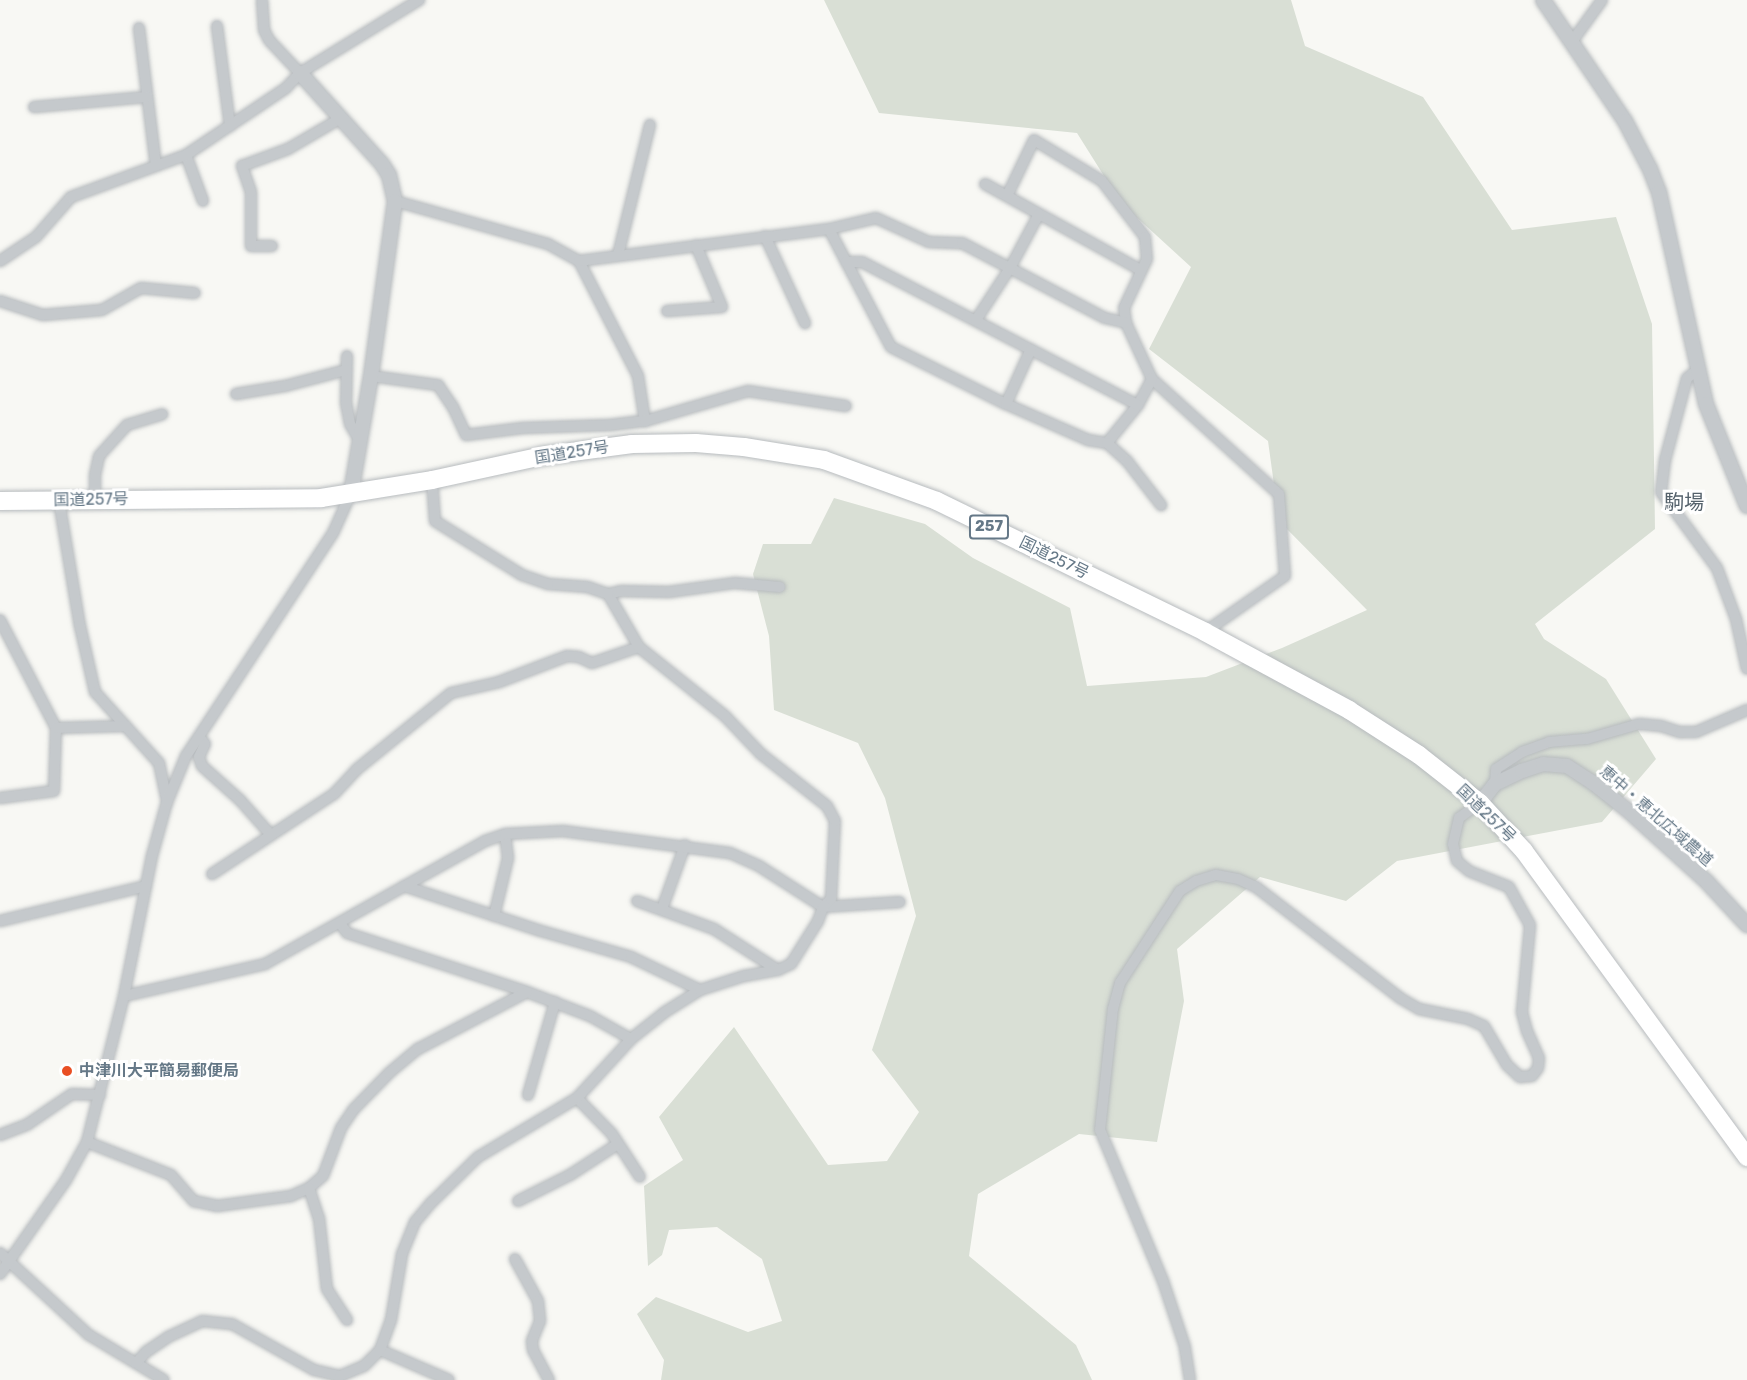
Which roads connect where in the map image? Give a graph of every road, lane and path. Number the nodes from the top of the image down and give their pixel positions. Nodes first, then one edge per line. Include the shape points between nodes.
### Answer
1 (262, 0) edge
2 (419, 0) edge
3 (1543, 0) edge
4 (1602, 0) edge
5 (217, 26) dead end
6 (139, 28) dead end
7 (1571, 43) junction
8 (300, 73) junction
9 (147, 97) junction
10 (34, 107) dead end
11 (341, 118) junction
12 (650, 125) dead end
13 (230, 126) junction
14 (186, 155) junction
15 (156, 165) junction
16 (986, 184) dead end
17 (1007, 196) junction
18 (203, 201) dead end
19 (395, 201) junction
20 (1039, 214) junction
21 (829, 229) junction
22 (765, 236) junction
23 (696, 245) junction
24 (272, 246) dead end
25 (618, 255) junction
26 (0, 261) edge
27 (579, 261) junction
28 (846, 262) junction
29 (1010, 268) junction
30 (1141, 270) junction
31 (195, 293) dead end
32 (0, 301) edge
33 (668, 310) dead end
34 (976, 320) junction
35 (1126, 322) junction
36 (805, 323) dead end
37 (1031, 349) junction
38 (346, 356) dead end
39 (1699, 369) junction
40 (346, 370) junction
41 (371, 376) junction
42 (1152, 379) junction
43 (236, 394) dead end
44 (1005, 404) junction
45 (1138, 405) junction
46 (846, 406) dead end
47 (162, 414) dead end
48 (645, 421) junction
49 (360, 441) junction
50 (1107, 443) junction
51 (432, 480) junction
52 (351, 493) junction
53 (95, 500) junction
54 (0, 501) edge
55 (59, 501) junction
56 (1161, 505) dead end
57 (1747, 506) edge
58 (780, 587) dead end
59 (608, 594) junction
60 (0, 620) edge
61 (1205, 632) junction
62 (639, 646) junction
63 (1747, 669) edge
64 (1747, 710) edge
65 (126, 726) junction
66 (56, 728) junction
67 (199, 737) junction
68 (1495, 784) junction
69 (0, 798) edge
70 (167, 802) junction
71 (1480, 803) junction
72 (505, 834) junction
73 (271, 835) junction
74 (685, 845) junction
75 (212, 874) dead end
76 (146, 886) junction
77 (404, 886) junction
78 (637, 901) dead end
79 (900, 902) dead end
80 (823, 907) junction
81 (662, 909) junction
82 (494, 916) junction
83 (0, 921) edge
84 (340, 923) junction
85 (1747, 925) edge
86 (778, 970) junction
87 (700, 990) junction
88 (527, 992) junction
89 (124, 996) junction
90 (555, 1002) junction
91 (631, 1039) junction
92 (100, 1095) junction
93 (528, 1095) dead end
94 (577, 1098) junction
95 (0, 1135) edge
96 (87, 1142) junction
97 (618, 1144) junction
98 (1747, 1157) edge
99 (639, 1177) dead end
100 (309, 1188) junction
101 (518, 1201) dead end
102 (0, 1253) edge
103 (515, 1259) dead end
104 (9, 1262) junction
105 (0, 1274) edge
106 (347, 1320) dead end
107 (380, 1350) junction
108 (136, 1363) junction
109 (164, 1380) edge
110 (449, 1380) edge
111 (549, 1380) edge
112 (1190, 1380) edge

1 - 8 street via 264,30 269,40
2 - 8 street
3 - 7 street
4 - 7 street
5 - 13 street
6 - 9 street
7 - 39 street via 1625,121 1650,168 1659,192
8 - 11 street
8 - 13 street via 286,88
9 - 10 street
9 - 15 street
11 - 19 street via 386,169
11 - 24 street via 288,149 242,166 251,192 251,246
12 - 25 street
13 - 14 street
14 - 15 street
14 - 18 street
15 - 26 street via 71,197 36,237
16 - 17 street
17 - 20 street
17 - 30 street via 1034,140 1102,181 1146,237 1147,259
19 - 27 street via 548,244
19 - 41 street
20 - 29 street
20 - 30 street
21 - 22 street
21 - 28 street
21 - 29 street via 876,218 929,242 962,243
22 - 23 street
22 - 36 street
23 - 25 street
23 - 33 street via 722,307
25 - 27 street
27 - 48 street via 638,376
28 - 34 street via 862,262
28 - 44 street via 891,346
29 - 34 street
29 - 35 street via 1105,318
30 - 35 street via 1124,308
31 - 32 street via 141,288 102,310 43,315
34 - 37 street
35 - 42 street
37 - 44 street
37 - 45 street
38 - 40 street
39 - 57 street via 1706,404
39 - 63 street via 1687,378 1665,460 1661,492 1717,568 1736,619
40 - 43 street
40 - 49 street via 350,424
41 - 48 street via 438,386 466,435
41 - 49 street
42 - 45 street
42 - 61 street via 1279,494 1285,576
44 - 50 street via 1088,440
45 - 50 street
46 - 48 street via 748,390
47 - 53 street via 127,425 99,456
49 - 52 street
50 - 56 street via 1127,461
51 - 52 highway, 国道257号 / 257
51 - 59 street via 435,521 490,557 548,584 588,587
51 - 61 highway, 国道257号 / 257 via 542,456 632,444 705,443 824,460 937,501
52 - 53 highway, 国道257号 / 257 via 321,498
52 - 67 street via 333,533
53 - 55 highway, 国道257号 / 257
54 - 55 highway, 国道257号 / 257
55 - 65 street via 95,692
58 - 59 street via 735,583 669,592
59 - 62 street
60 - 66 street
61 - 71 highway, 国道257号 / 257 via 1349,710 1419,755
62 - 73 street via 592,663 567,656 499,682 451,693 356,770 334,794
62 - 80 street via 724,716 761,754 827,806 835,821 831,898
64 - 68 street via 1696,732 1639,724 1587,739 1549,742 1522,752 1496,769
65 - 66 street
65 - 70 street via 159,763
66 - 69 street via 54,791
67 - 70 street via 186,756
67 - 73 street via 206,744 199,757 202,766
68 - 71 street
68 - 85 street, 恵中・恵北広域農道 via 1544,764 1567,766 1631,813 1707,882
70 - 76 street
71 - 98 highway, 国道257号 / 257 via 1524,851
71 - 112 street via 1460,818 1453,844 1457,861 1469,871 1509,887 1530,925 1522,1012 1539,1058 1532,1076 1520,1077 1507,1065 1484,1026 1419,1009 1400,998 1256,887 1238,879 1216,875 1180,891 1120,983 1113,1009 1100,1130 1163,1281 1185,1347
72 - 74 street via 563,831
72 - 77 street
72 - 82 street via 508,858
73 - 75 street
74 - 80 street via 730,853 759,866
74 - 81 street
76 - 83 street
76 - 89 street
77 - 82 street
77 - 84 street
78 - 81 street
79 - 80 street
80 - 86 street via 791,964
81 - 86 street via 714,929
82 - 87 street via 631,957
84 - 88 street via 346,933
84 - 89 street via 265,964
86 - 87 street
87 - 91 street
88 - 90 street
88 - 100 street via 418,1049 389,1072 354,1109 341,1128 324,1176
89 - 92 street
90 - 91 street
90 - 93 street
91 - 94 street
92 - 95 street via 72,1094 36,1120
92 - 96 street
94 - 97 street
94 - 107 street via 478,1157 415,1222 402,1254 391,1320
96 - 100 street via 171,1175 194,1201 202,1203 218,1206 291,1196
96 - 104 street via 66,1180
97 - 99 street
97 - 101 street via 570,1175
100 - 106 street via 320,1218 327,1289
102 - 104 street
103 - 111 street via 538,1301 540,1321 532,1341 533,1350
104 - 105 street
104 - 108 street via 89,1335
107 - 108 street via 364,1366 340,1376 314,1370 232,1324 202,1321 168,1337
107 - 110 street
108 - 109 street

